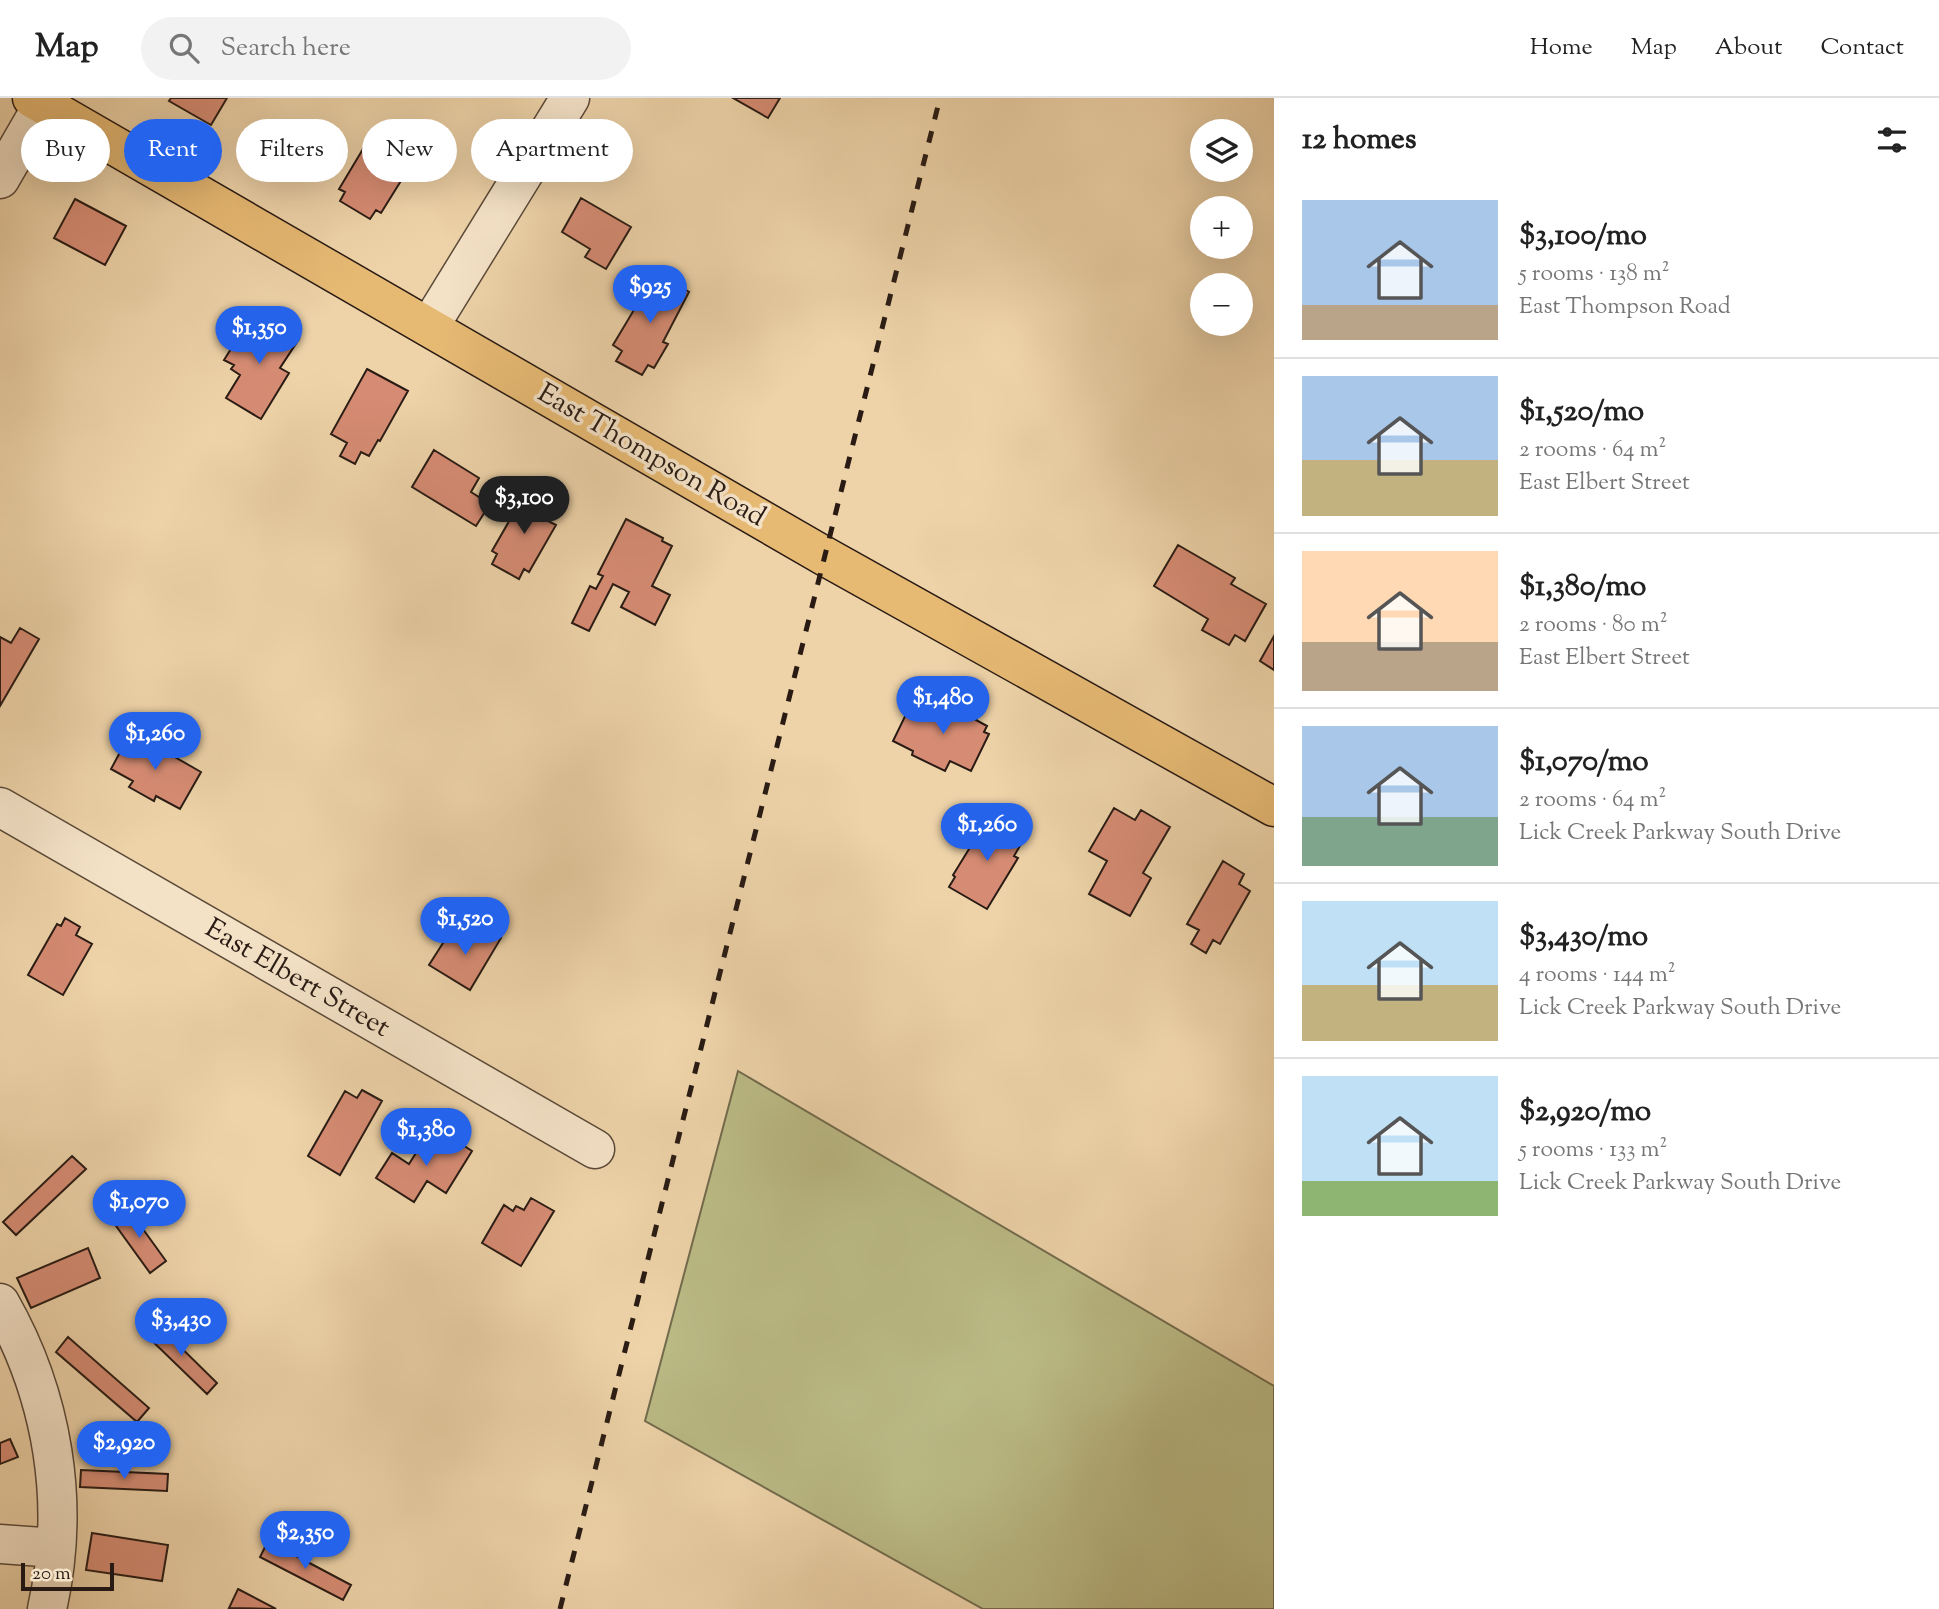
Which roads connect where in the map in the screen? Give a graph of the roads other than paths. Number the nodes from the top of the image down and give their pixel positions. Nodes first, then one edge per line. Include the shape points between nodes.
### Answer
1 (570, 98) edge
2 (41, 100) edge
3 (0, 178) edge
4 (429, 327) junction
5 (0, 807) edge
6 (1274, 807) edge
7 (595, 1149) dead end
8 (0, 1303) edge
9 (0, 1544) edge
10 (56, 1548) junction
11 (47, 1609) edge

1 - 4 street
2 - 3 street
2 - 4 main road, East Thompson Road
4 - 6 main road, East Thompson Road via 826,557
5 - 7 street, East Elbert Street
8 - 10 street via 40,1391 51,1434
9 - 10 street
10 - 11 street

